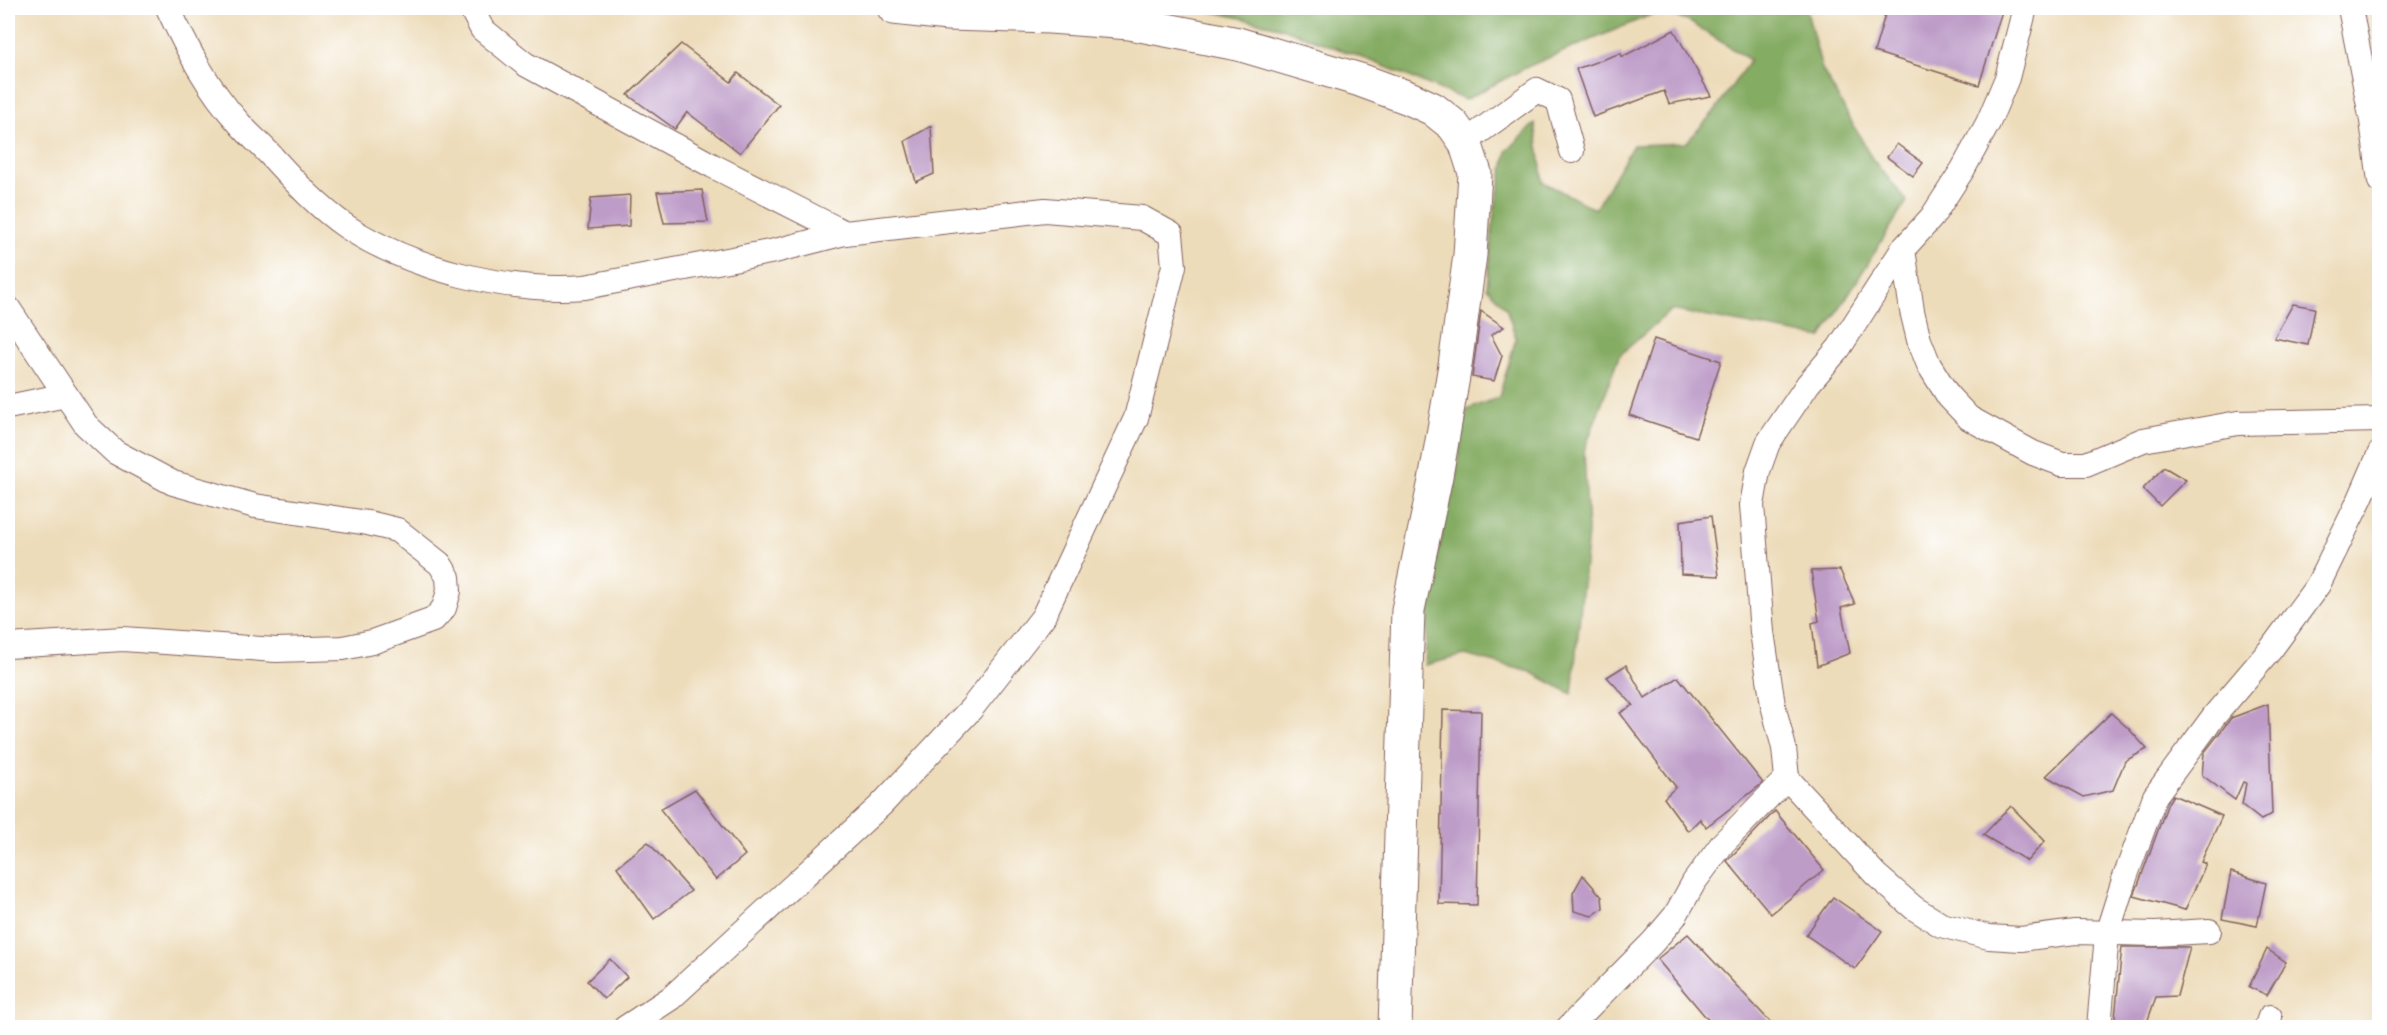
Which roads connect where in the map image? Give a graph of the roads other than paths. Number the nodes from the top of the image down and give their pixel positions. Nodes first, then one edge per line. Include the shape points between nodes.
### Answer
1 (168, 8) edge
2 (471, 8) edge
3 (894, 8) edge
4 (2025, 8) edge
5 (2350, 8) edge
6 (1465, 142) junction
7 (1572, 151) dead end
8 (2379, 181) edge
9 (844, 233) junction
10 (1903, 249) junction
11 (8, 308) edge
12 (66, 395) junction
13 (8, 407) edge
14 (2379, 420) edge
15 (2379, 453) edge
16 (8, 646) edge
17 (1787, 778) junction
18 (2209, 932) dead end
19 (2107, 934) junction
20 (625, 1028) edge
21 (1395, 1028) edge
22 (1569, 1028) edge
23 (2099, 1028) edge

1 - 9 street via 208,84 238,123 291,179 346,226 401,254 447,271 524,286 585,287 774,251
2 - 9 street via 482,29 525,64
3 - 6 main road via 1131,23 1238,44 1409,98 1433,109 1453,125
4 - 10 street via 2007,78 1988,123 1932,217
5 - 8 street via 2372,121
6 - 7 street via 1537,90 1557,100
6 - 21 main road via 1475,173 1470,255 1440,454 1408,610
9 - 20 street via 1045,210 1142,218 1171,234 1174,267 1136,418 1043,617 971,709 881,805 671,998
10 - 14 street via 1919,340 1949,397 1969,418 2062,464 2086,464 2143,440 2238,423
10 - 17 street via 1839,348 1808,384 1768,443 1758,471 1752,505 1762,632
11 - 12 street
12 - 13 street
12 - 16 street via 86,425 116,452 173,483 255,506 397,530 440,564 448,577 449,591 444,608 433,620 343,648 249,649 123,639
15 - 19 street via 2318,585 2155,796
17 - 19 street via 1876,875 1941,925 1989,938 2021,939 2075,932
17 - 22 street via 1723,843 1653,942
18 - 19 street
19 - 23 street

